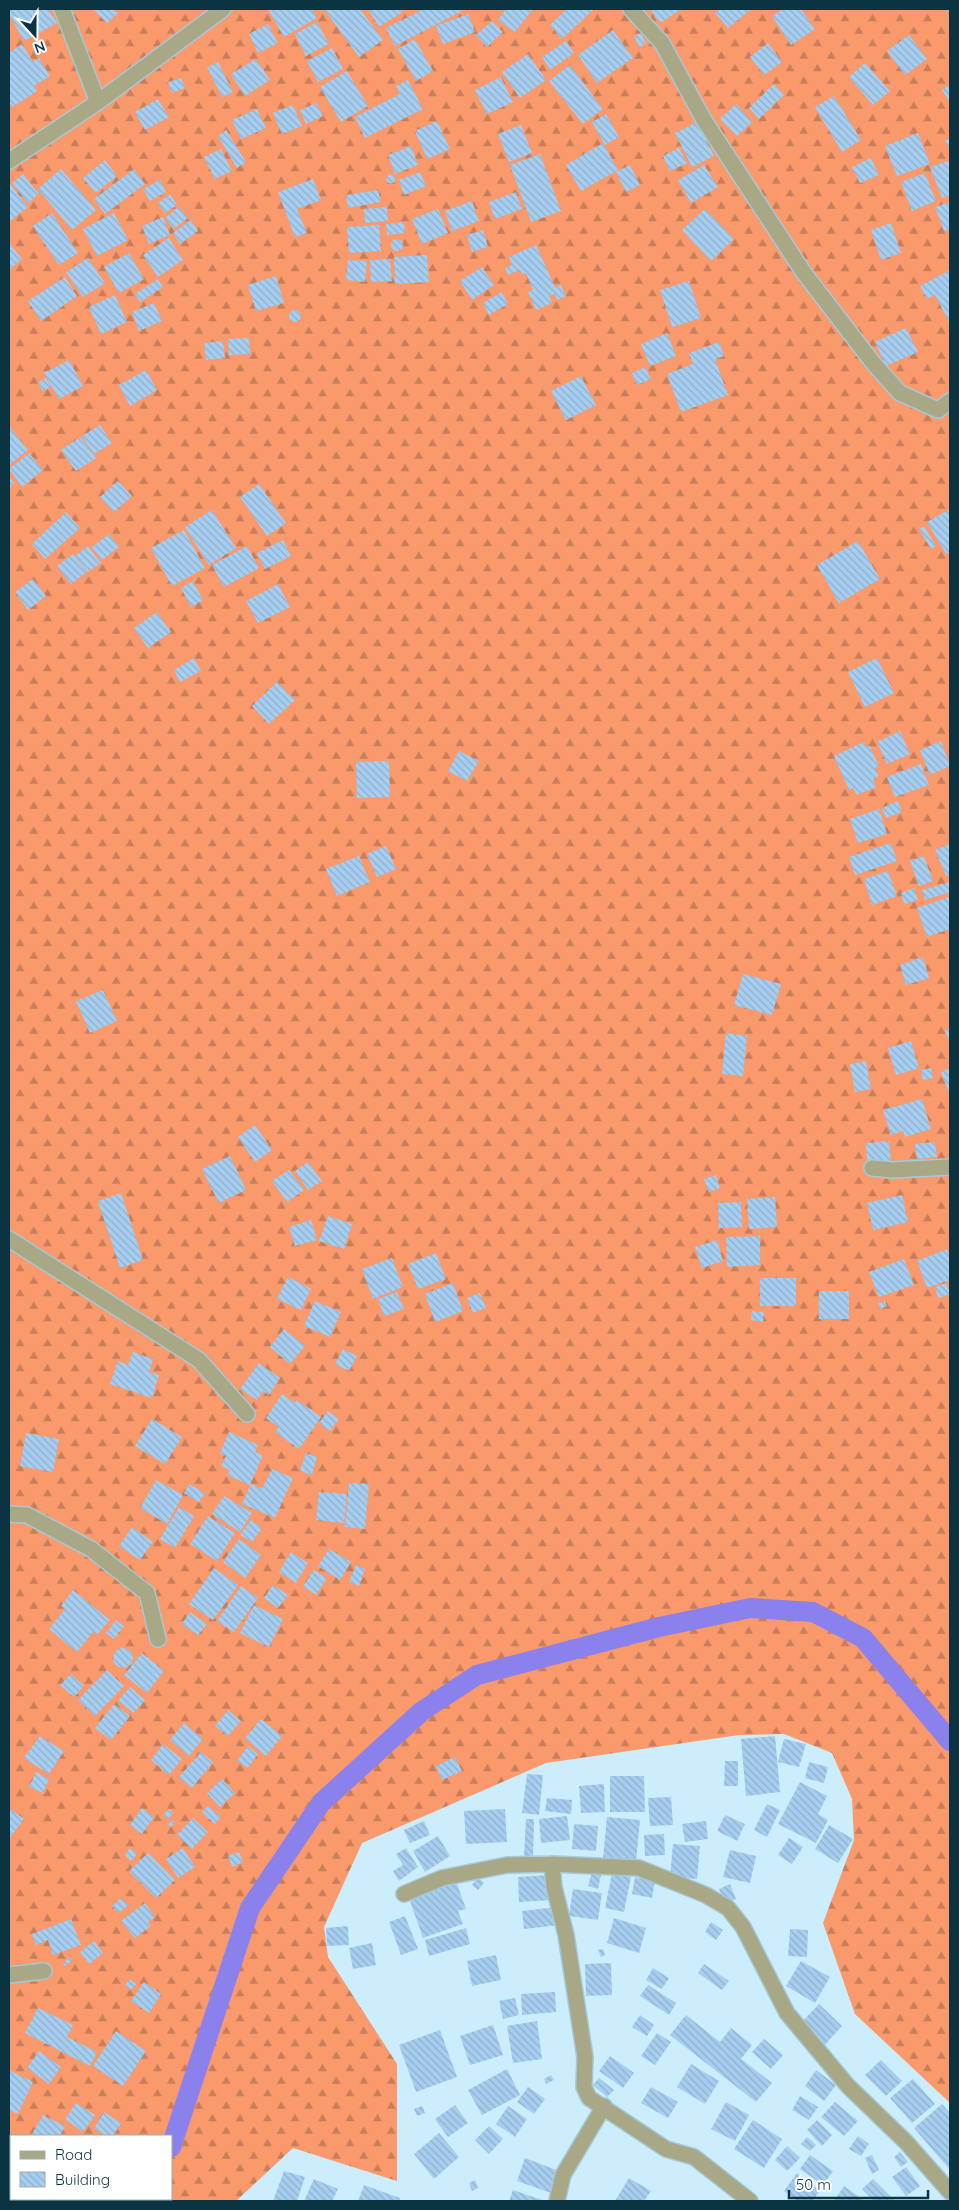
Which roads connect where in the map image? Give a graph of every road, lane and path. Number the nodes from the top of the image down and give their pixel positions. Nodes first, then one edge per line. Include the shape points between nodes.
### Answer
1 (62, 9) edge
2 (223, 9) edge
3 (631, 9) edge
4 (98, 102) junction
5 (9, 161) edge
6 (950, 401) edge
7 (950, 1166) edge
8 (872, 1168) dead end
9 (9, 1239) edge
10 (247, 1414) dead end
11 (9, 1514) edge
12 (158, 1639) dead end
13 (552, 1864) junction
14 (404, 1894) dead end
15 (44, 1971) dead end
16 (9, 1975) edge
17 (604, 2106) junction
18 (950, 2192) edge
19 (557, 2201) edge
20 (750, 2201) edge

1 - 4 street
2 - 4 street
3 - 6 street via 662,43 704,120 804,273 874,364 900,393 938,410
4 - 5 street
7 - 8 street via 892,1170
9 - 10 street via 199,1360
11 - 12 street via 27,1515 91,1549 147,1593
13 - 14 street via 497,1867 442,1878
13 - 17 street via 585,2057 584,2087 589,2098
13 - 18 street via 639,1868 706,1894 728,1908 743,1927 787,2013 848,2086 906,2142
15 - 16 street
17 - 19 street via 563,2175
17 - 20 street via 666,2149 694,2157

